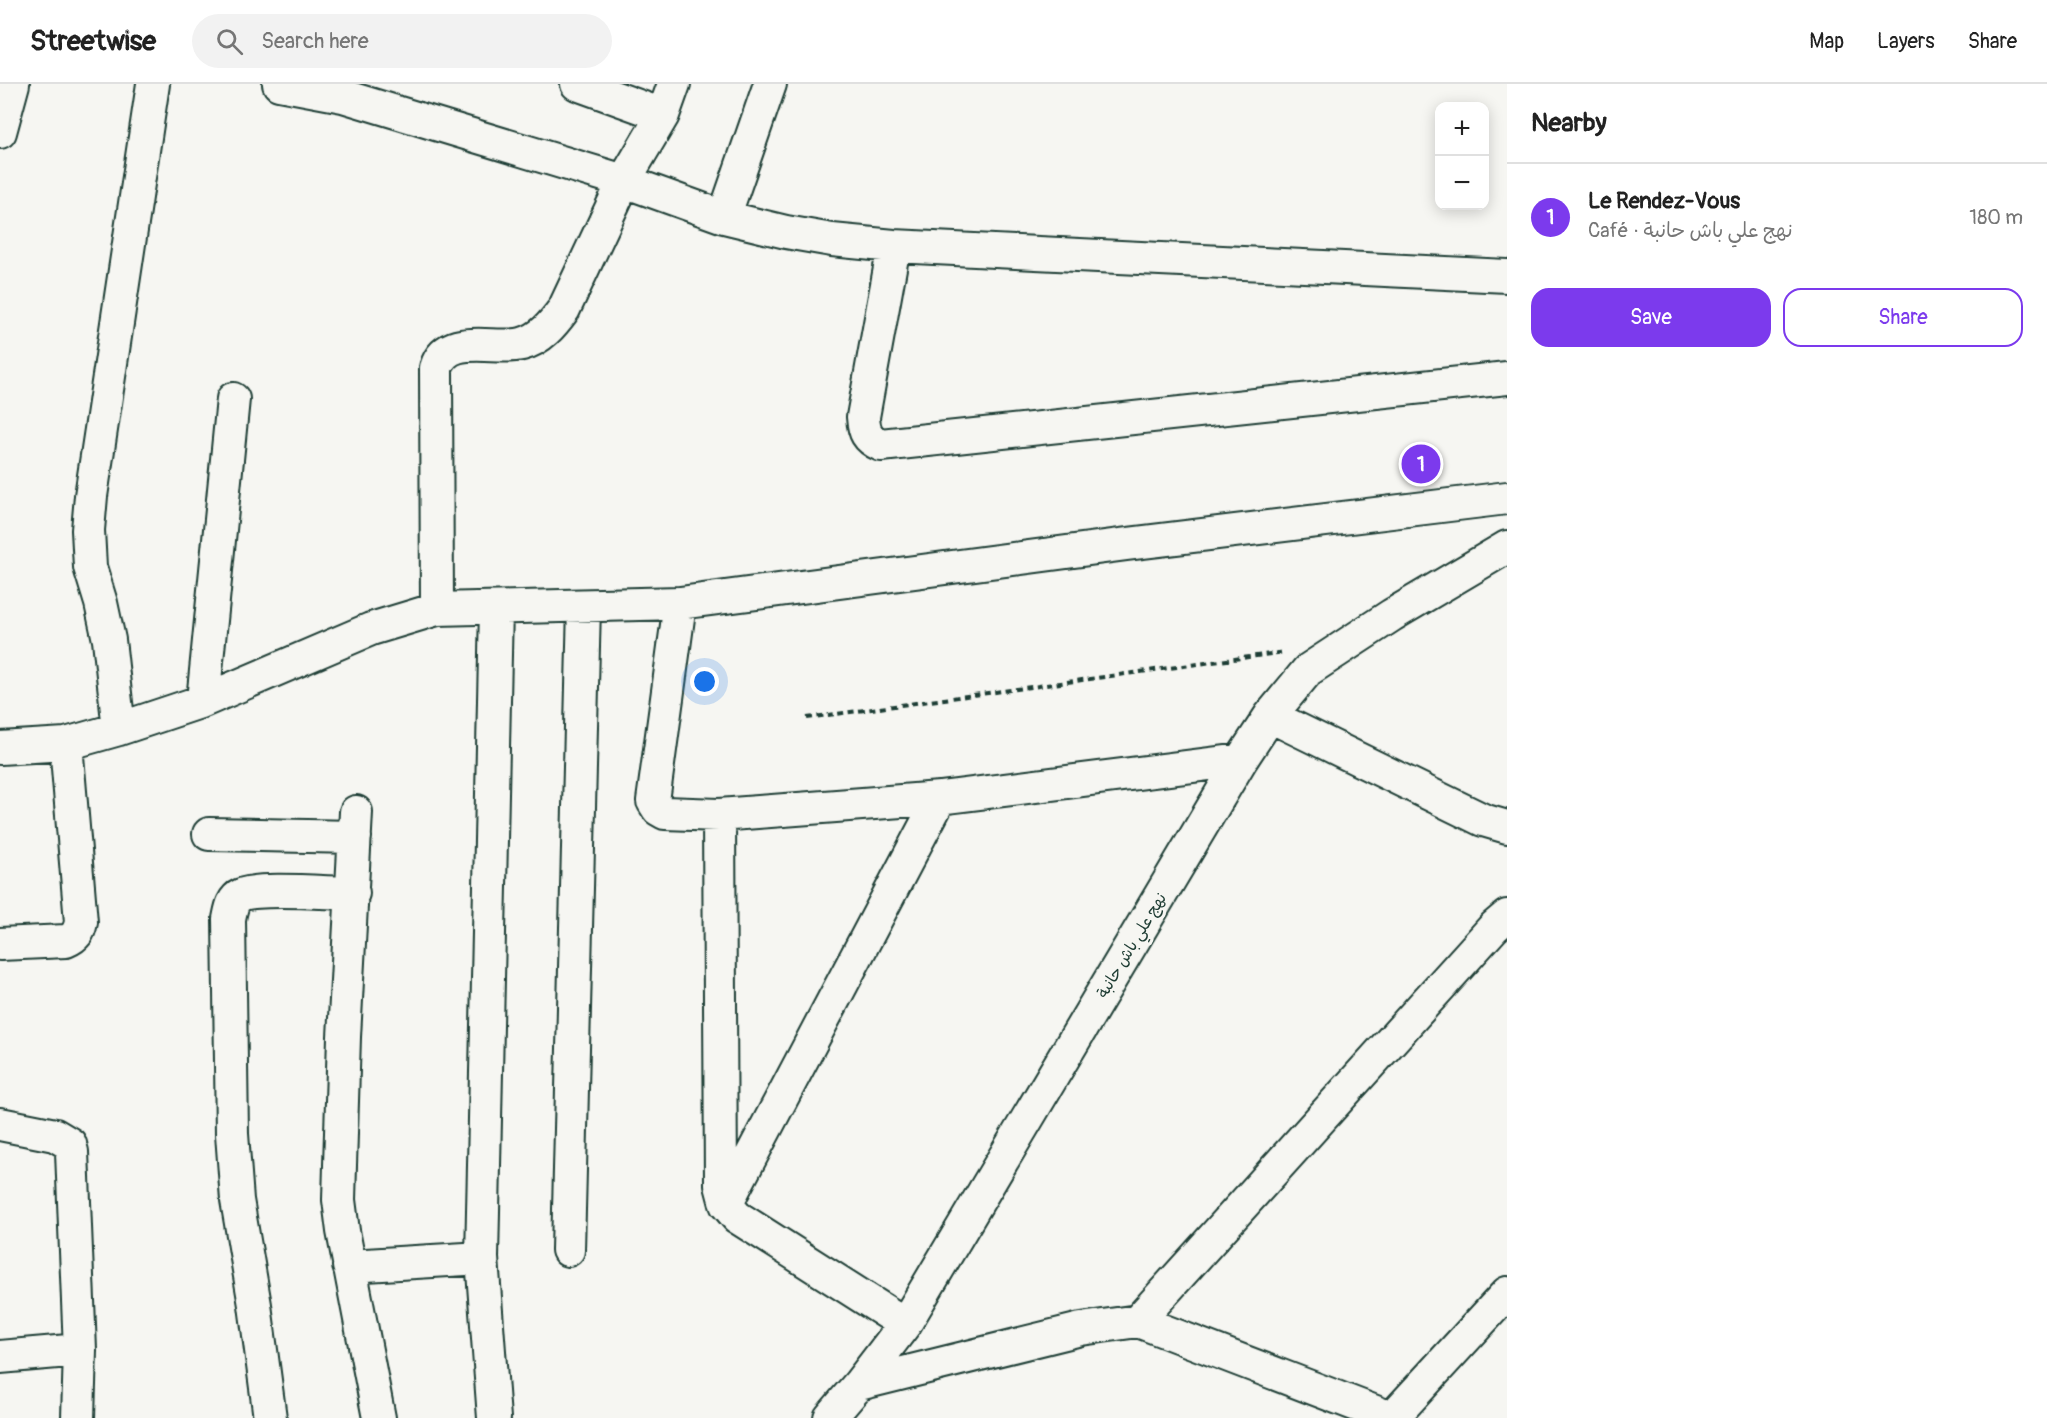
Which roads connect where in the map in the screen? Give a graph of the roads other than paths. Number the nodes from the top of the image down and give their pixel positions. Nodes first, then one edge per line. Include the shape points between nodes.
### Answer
1 (13, 84) edge
2 (153, 84) edge
3 (279, 84) edge
4 (577, 84) edge
5 (674, 84) edge
6 (770, 84) edge
7 (663, 115) junction
8 (0, 132) edge
9 (624, 181) junction
10 (724, 217) junction
11 (894, 246) junction
12 (1507, 276) edge
13 (1507, 378) edge
14 (233, 399) dead end
15 (1507, 498) edge
16 (1507, 547) edge
17 (680, 603) junction
18 (584, 606) junction
19 (496, 608) junction
20 (437, 609) junction
21 (203, 701) junction
22 (1270, 716) junction
23 (119, 729) junction
24 (66, 744) junction
25 (0, 748) edge
26 (1241, 760) junction
27 (940, 798) junction
28 (719, 814) junction
29 (1507, 827) edge
30 (209, 834) dead end
31 (352, 893) junction
32 (1507, 916) edge
33 (0, 944) edge
34 (0, 1124) edge
35 (726, 1204) junction
36 (568, 1250) dead end
37 (482, 1258) junction
38 (349, 1266) junction
39 (1507, 1293) edge
40 (1138, 1320) junction
41 (905, 1324) junction
42 (80, 1350) junction
43 (0, 1357) edge
44 (859, 1384) junction
45 (78, 1418) edge
46 (270, 1418) edge
47 (379, 1418) edge
48 (494, 1418) edge
49 (830, 1418) edge
50 (1391, 1418) edge

1 - 8 street
2 - 23 street via 88,530 90,567 109,640
3 - 9 street via 343,96
4 - 7 street
5 - 7 street
6 - 10 street
7 - 9 street
9 - 10 street
9 - 20 street via 554,323 521,344 454,347 438,361
10 - 11 street via 809,236
11 - 12 street
11 - 13 street via 863,417 864,432 881,445
14 - 21 street
15 - 17 street
16 - 22 street, نهج علي باش حانبة via 1308,670
17 - 18 street
17 - 28 street via 653,801 665,813
18 - 19 street
18 - 36 street
19 - 20 street
19 - 37 street
20 - 21 street via 371,629
21 - 23 street
22 - 26 street, نهج علي باش حانبة
22 - 29 street via 1483,820
23 - 24 street
24 - 25 street
24 - 33 street via 79,931 66,941
26 - 27 street
26 - 41 street, نهج علي باش حانبة
27 - 28 street
27 - 35 street
28 - 35 street via 721,1185
30 - 31 street via 355,824
31 - 38 street via 339,1200
31 - 46 street via 239,895 229,919 232,1134 237,1200
32 - 40 street
34 - 42 street via 55,1135 70,1144
35 - 41 street via 737,1217
37 - 38 street
37 - 48 street
38 - 47 street
39 - 50 street
40 - 44 street via 1081,1329
40 - 50 street
41 - 44 street, نهج علي باش حانبة
42 - 43 street
42 - 45 street
44 - 49 street, نهج علي باش حانبة

